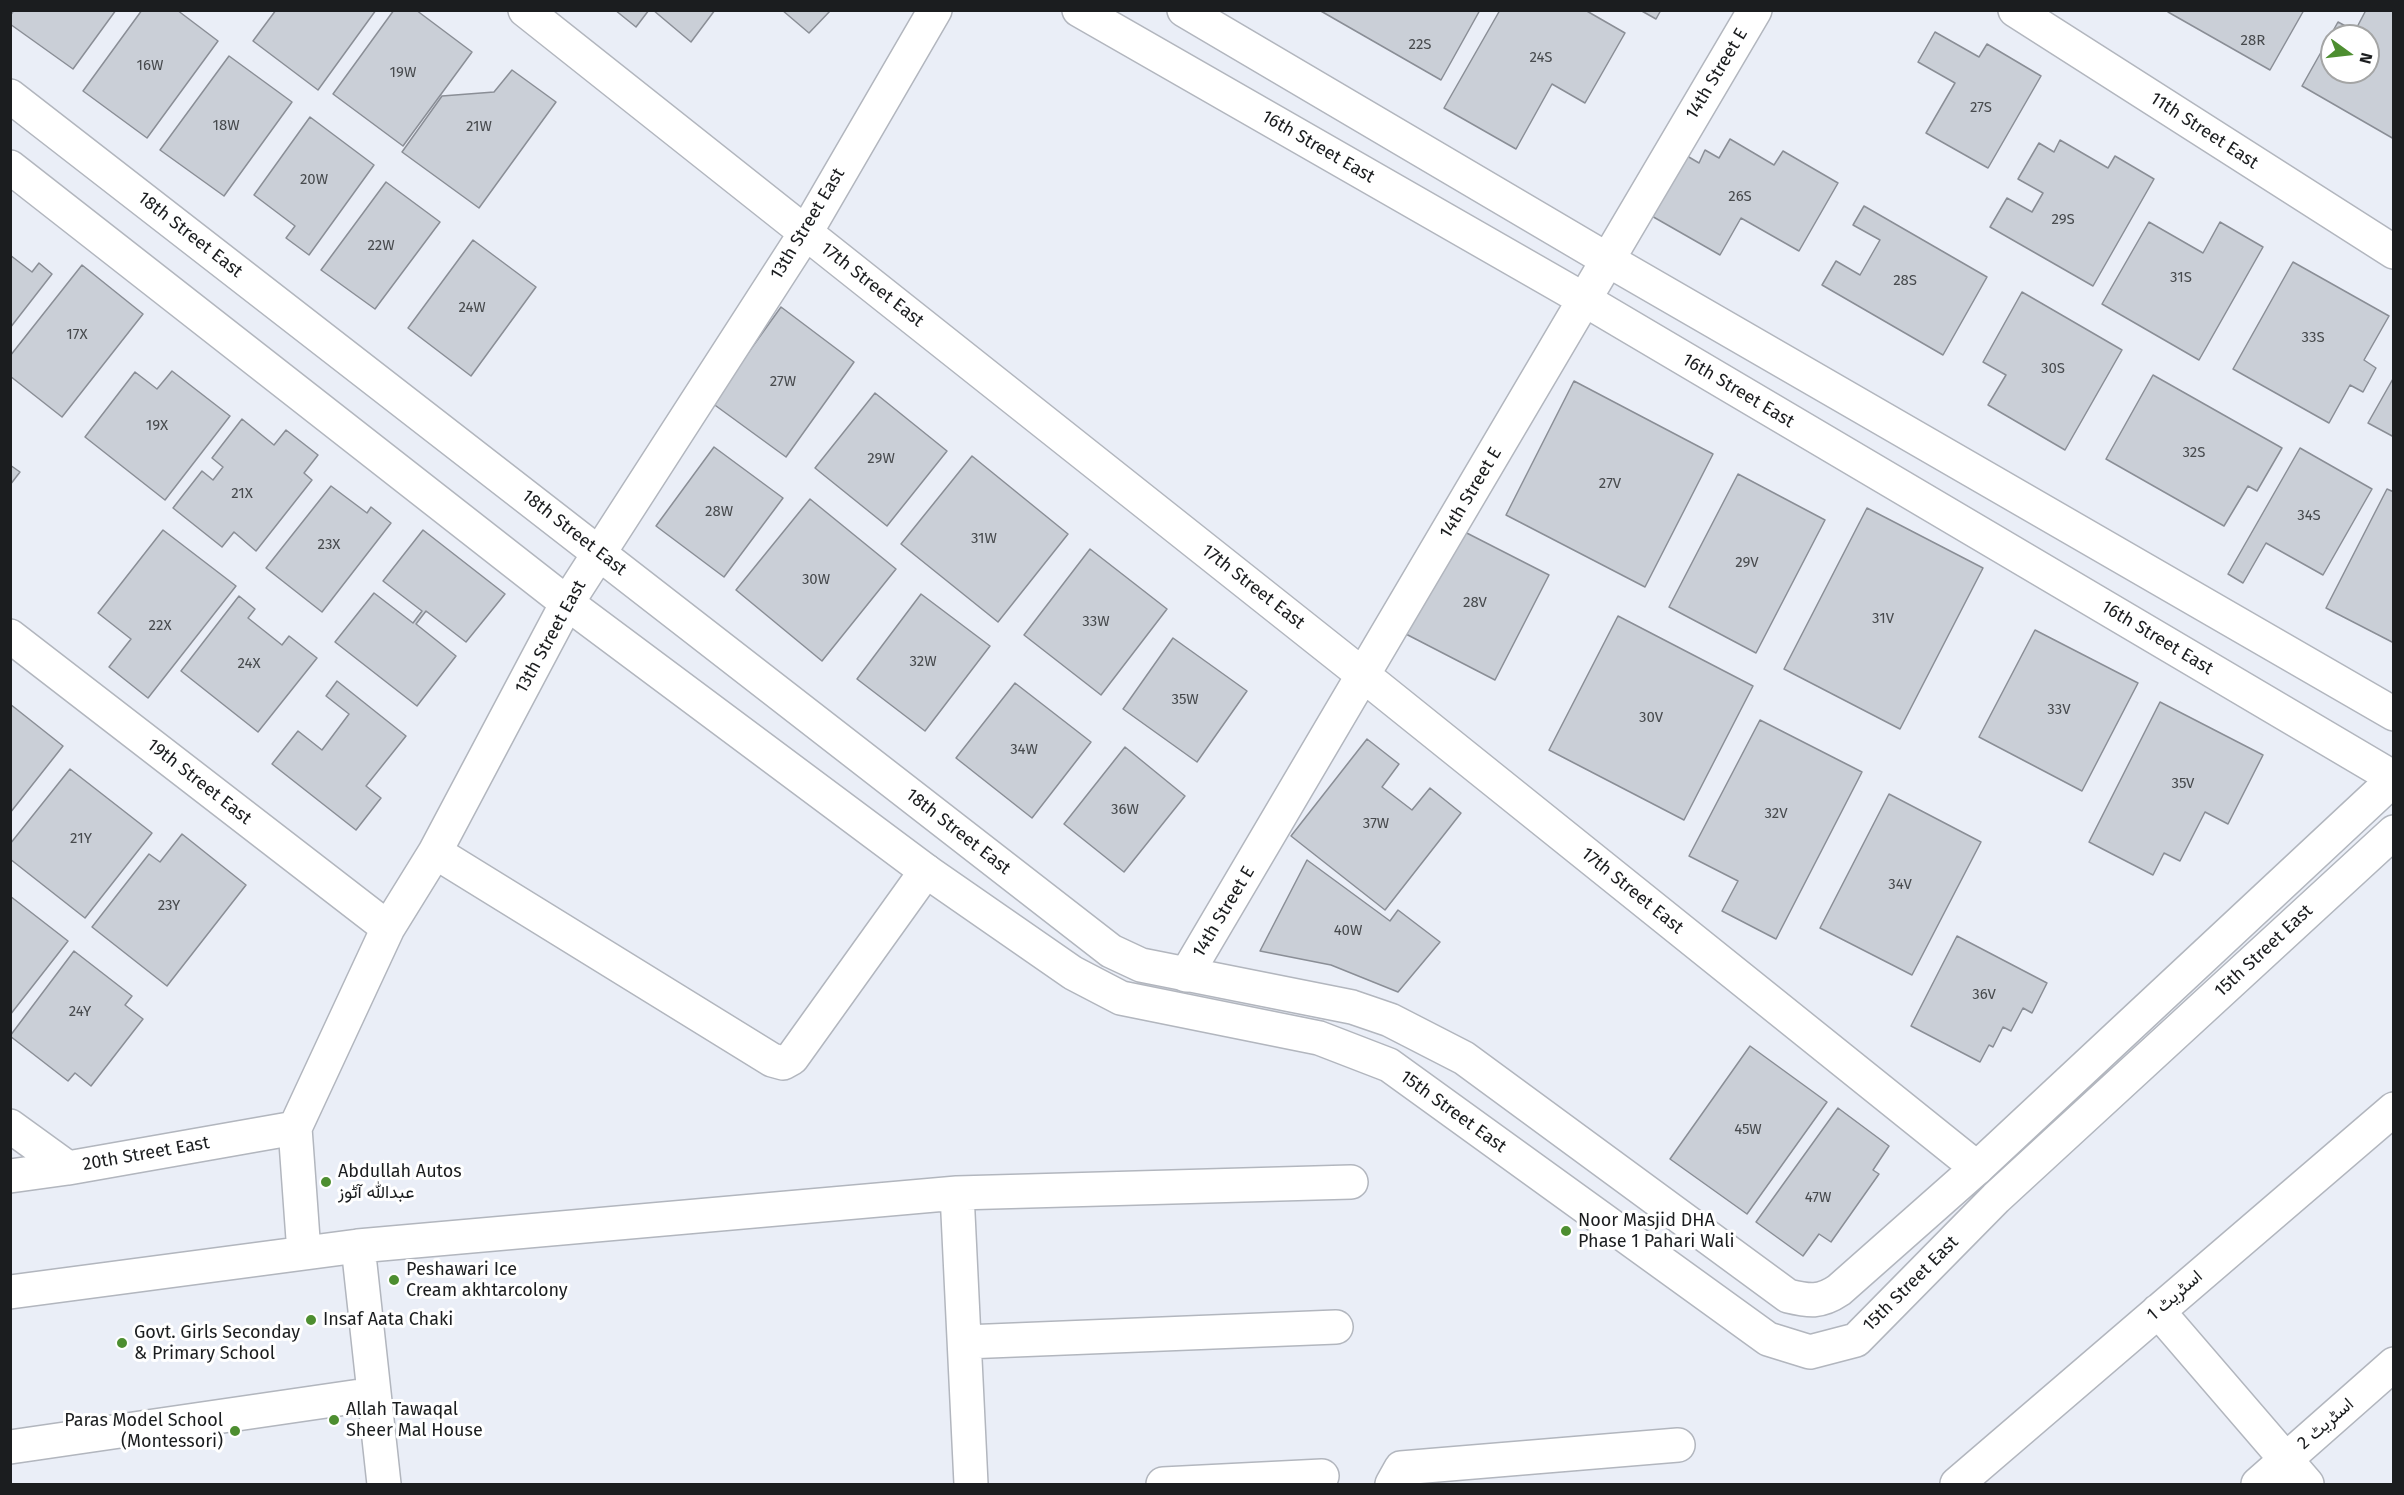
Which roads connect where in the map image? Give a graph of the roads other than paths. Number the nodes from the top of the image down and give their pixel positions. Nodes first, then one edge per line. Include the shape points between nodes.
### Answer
1 (525, 10) edge
2 (935, 10) edge
3 (1079, 10) edge
4 (1184, 10) edge
5 (1755, 10) edge
6 (2015, 10) edge
7 (10, 96) edge
8 (10, 167) edge
9 (806, 232) junction
10 (2394, 252) edge
11 (1608, 260) junction
12 (1584, 300) junction
13 (600, 553) junction
14 (567, 603) junction
15 (10, 636) edge
16 (1364, 675) junction
17 (2394, 714) edge
18 (2394, 779) edge
19 (2394, 832) edge
20 (435, 852) junction
21 (926, 871) junction
22 (388, 928) junction
23 (1141, 965) joint
24 (1186, 975) junction
25 (2394, 1109) edge
26 (10, 1126) edge
27 (295, 1128) junction
28 (68, 1168) junction
29 (1977, 1168) junction
30 (10, 1176) edge
31 (1351, 1182) dead end
32 (957, 1193) junction
33 (358, 1246) junction
34 (304, 1253) junction
35 (10, 1292) edge
36 (2158, 1311) junction
37 (1336, 1328) dead end
38 (965, 1342) junction
39 (2394, 1364) edge
40 (374, 1394) junction
41 (1678, 1445) dead end
42 (10, 1446) edge
43 (2286, 1459) junction
44 (1322, 1476) dead end
45 (384, 1485) edge
46 (971, 1485) edge
47 (1162, 1485) edge
48 (1392, 1485) edge
49 (1957, 1485) edge
50 (2258, 1485) edge
51 (2307, 1485) edge

1 - 9 street, 17th Street East
2 - 9 street, 13th Street East
3 - 12 street, 16th Street East
4 - 11 street
5 - 11 street, 14th Street E
6 - 10 street, 11th Street East
7 - 13 street, 18th Street East
8 - 14 street
9 - 13 street, 13th Street East
9 - 16 street, 17th Street East
11 - 12 street, 14th Street E
11 - 17 street
12 - 16 street, 14th Street E
12 - 18 street, 16th Street East
13 - 14 street, 13th Street East
13 - 23 street, 18th Street East via 1111,951
14 - 20 street, 13th Street East
14 - 21 street
15 - 22 street, 19th Street East
16 - 24 street, 14th Street E
16 - 29 street, 17th Street East
18 - 29 street, 15th Street East
19 - 21 street, 15th Street East via 1996,1198 1856,1340 1810,1352 1768,1339 1389,1065 1319,1038 1121,998 1073,973
20 - 21 street via 772,1060 783,1063 792,1058
20 - 22 street, 13th Street East
22 - 27 street, 13th Street East
23 - 24 street, 15th Street East
24 - 29 street, 15th Street East via 1352,1007 1427,1037 1464,1058 1788,1296 1810,1301 1826,1299
25 - 36 street, اسٹریٹ 1
26 - 28 street, 20th Street East
27 - 28 street, 20th Street East
27 - 34 street
28 - 30 street
31 - 32 street
32 - 33 street
32 - 38 street
33 - 34 street
33 - 40 street
34 - 35 street
36 - 43 street
36 - 49 street, اسٹریٹ 1
37 - 38 street
38 - 46 street
39 - 43 street, اسٹریٹ 2
40 - 42 street
40 - 45 street
41 - 48 street via 1401,1468
43 - 50 street, اسٹریٹ 2
43 - 51 street
44 - 47 street

